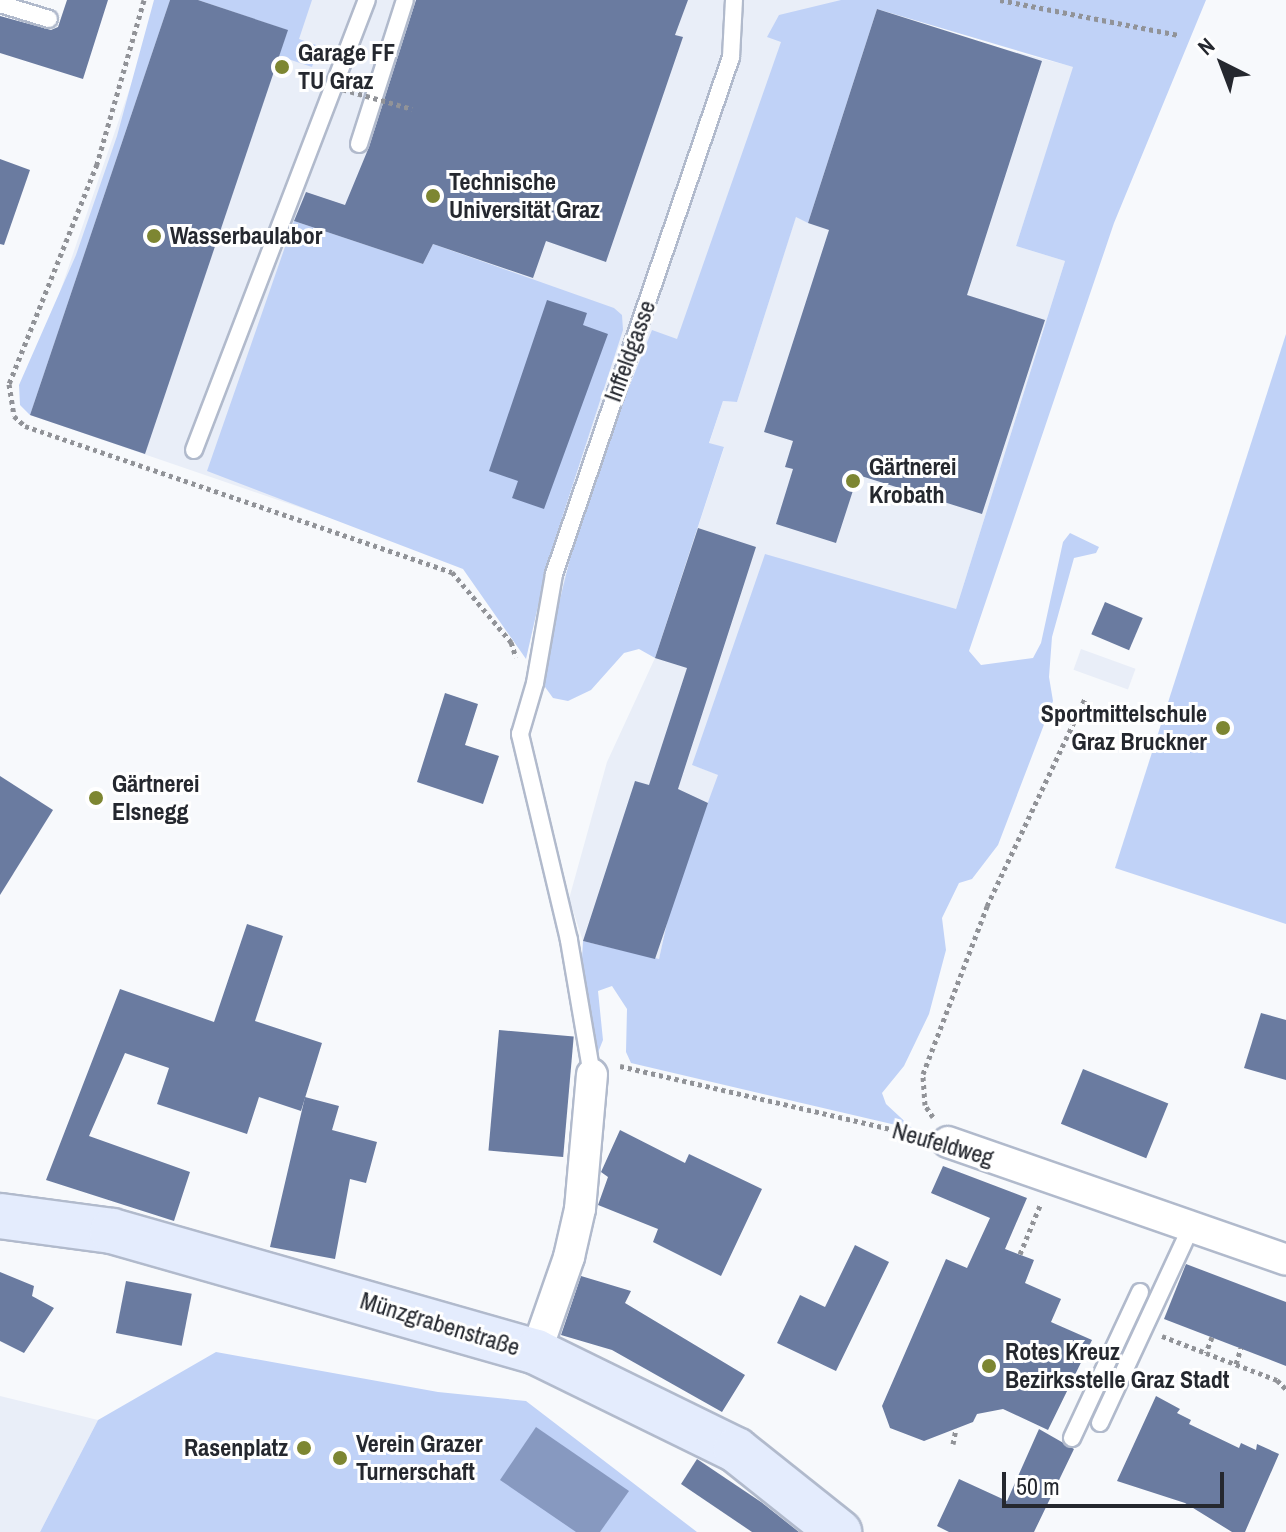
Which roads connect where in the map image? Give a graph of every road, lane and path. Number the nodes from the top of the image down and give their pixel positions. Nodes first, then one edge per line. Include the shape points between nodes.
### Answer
1 (367, 0) edge
2 (405, 0) edge
3 (734, 0) edge
4 (1000, 0) edge
5 (0, 4) edge
6 (49, 19) dead end
7 (1179, 35) dead end
8 (335, 87) junction
9 (412, 109) dead end
10 (359, 144) dead end
11 (194, 450) dead end
12 (1086, 697) dead end
13 (592, 1075) junction
14 (948, 1142) junction
15 (1045, 1194) dead end
16 (0, 1216) edge
17 (1192, 1225) junction
18 (1020, 1254) dead end
19 (1286, 1260) edge
20 (1140, 1292) dead end
21 (1143, 1329) junction
22 (1212, 1337) dead end
23 (1241, 1348) dead end
24 (536, 1352) junction
25 (1206, 1353) junction
26 (1236, 1364) junction
27 (1286, 1389) edge
28 (1100, 1423) dead end
29 (956, 1428) dead end
30 (1072, 1438) dead end
31 (953, 1444) dead end
32 (839, 1532) edge

1 - 8 lane
2 - 10 lane
3 - 13 lane, Inffeldgasse via 731,57 554,574 520,734 569,940
4 - 7 path
5 - 6 lane
8 - 9 path, bridge
8 - 11 lane
12 - 14 path via 987,906 923,1074 925,1105
13 - 14 path, Neufeldweg via 619,1066
13 - 24 street via 580,1209
14 - 17 street, Neufeldweg
15 - 18 path
16 - 24 main road, Münzgrabenstraße via 126,1235
17 - 19 street, Neufeldweg
17 - 21 lane
20 - 30 lane
21 - 25 path
21 - 28 lane
22 - 25 path
23 - 26 path
24 - 32 main road, Münzgrabenstraße via 736,1450
25 - 26 path
26 - 27 path via 1277,1380
29 - 31 path

